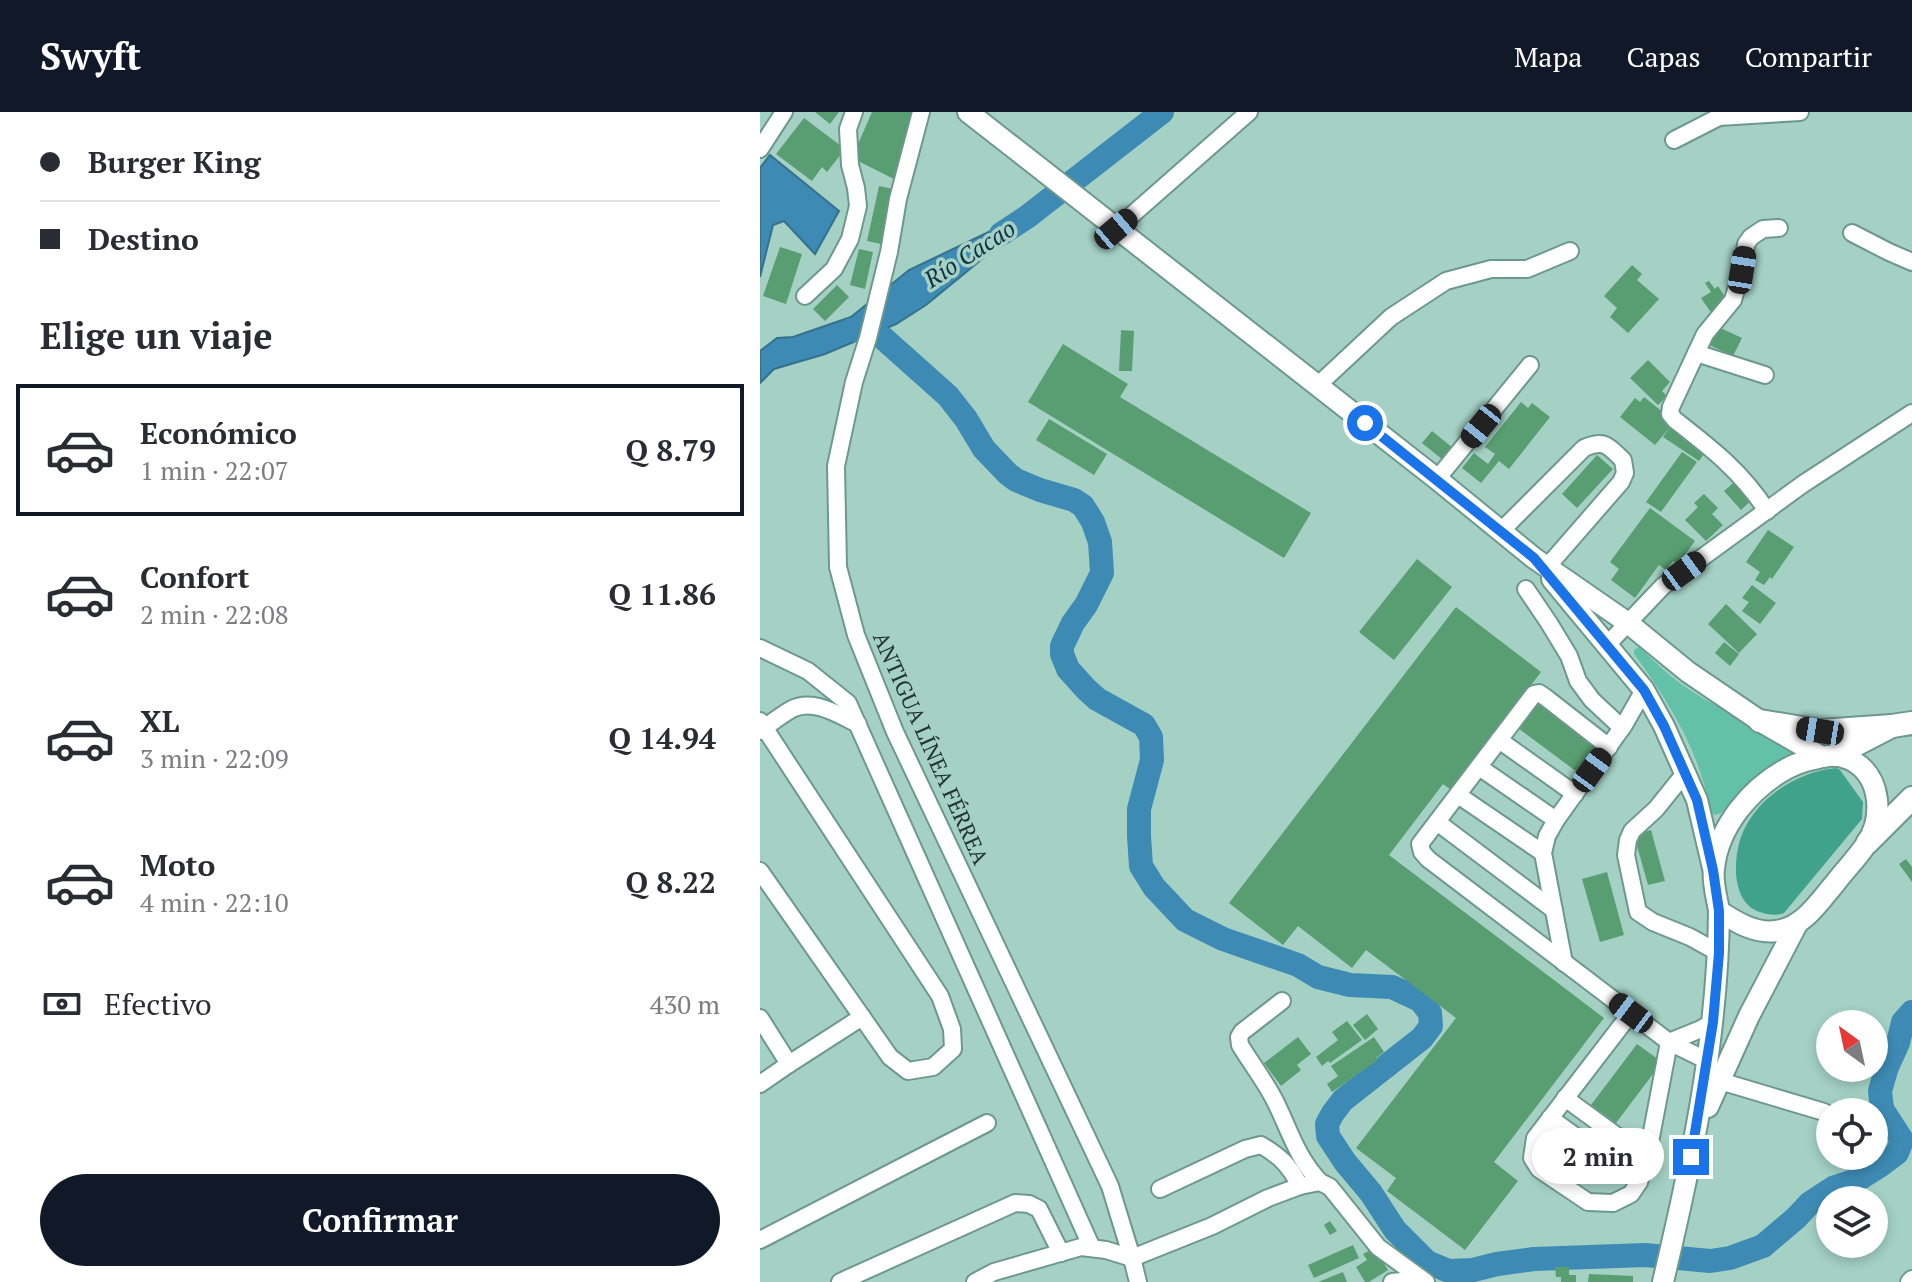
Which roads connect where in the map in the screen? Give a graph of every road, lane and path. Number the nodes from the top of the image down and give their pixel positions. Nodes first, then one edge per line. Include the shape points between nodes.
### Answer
1 (784, 112) edge
2 (854, 112) edge
3 (921, 112) edge
4 (968, 112) edge
5 (1249, 112) edge
6 (1800, 112) edge
7 (1674, 140) dead end
8 (760, 149) edge
9 (1779, 228) dead end
10 (1116, 229) junction
11 (1852, 233) dead end
12 (1570, 251) dead end
13 (1912, 262) edge
14 (805, 296) dead end
15 (1696, 353) junction
16 (1530, 365) dead end
17 (1765, 375) dead end
18 (1317, 386) junction
19 (1912, 413) edge
20 (1437, 479) junction
21 (1767, 511) junction
22 (1501, 531) junction
23 (1541, 562) junction
24 (1526, 589) dead end
25 (1628, 623) junction
26 (1607, 645) junction
27 (760, 648) edge
28 (1644, 690) junction
29 (1760, 721) junction
30 (858, 724) junction
31 (1902, 724) edge
32 (761, 727) edge
33 (1622, 728) junction
34 (1499, 740) junction
35 (1609, 747) junction
36 (1829, 756) junction
37 (1479, 767) junction
38 (1685, 773) junction
39 (1575, 794) junction
40 (1458, 795) junction
41 (1912, 798) edge
42 (1556, 820) junction
43 (1437, 822) junction
44 (1868, 842) junction
45 (1543, 853) junction
46 (1713, 870) junction
47 (760, 871) edge
48 (1554, 910) junction
49 (1719, 911) junction
50 (1797, 924) junction
51 (1719, 953) junction
52 (1564, 963) junction
53 (1282, 1001) dead end
54 (1631, 1013) junction
55 (862, 1017) junction
56 (760, 1018) edge
57 (1713, 1022) junction
58 (1669, 1042) junction
59 (1708, 1061) junction
60 (789, 1064) junction
61 (1720, 1081) junction
62 (760, 1084) edge
63 (1565, 1098) junction
64 (1816, 1110) edge
65 (1550, 1118) junction
66 (987, 1123) dead end
67 (1697, 1132) junction
68 (1647, 1158) junction
69 (1320, 1182) junction
70 (1639, 1182) junction
71 (1300, 1186) junction
72 (1160, 1189) dead end
73 (760, 1240) edge
74 (1092, 1248) junction
75 (1061, 1253) junction
76 (1132, 1258) junction
77 (1423, 1281) edge
78 (1663, 1281) edge
79 (840, 1282) edge
80 (975, 1282) edge
81 (1138, 1282) edge
82 (1392, 1282) edge

1 - 8 street
2 - 14 street via 848,129 858,206 850,239 834,269
3 - 76 street, ANTIGUA LÍNEA FÉRREA via 836,466 838,567 856,635 895,732 1110,1186
4 - 10 main road
5 - 10 street
6 - 7 street via 1719,117
9 - 15 street via 1763,229 1746,244 1733,300
10 - 18 main road
11 - 13 street
12 - 18 street via 1527,269 1491,269 1446,281 1391,317
15 - 17 street
15 - 21 street via 1670,414 1722,457
16 - 20 street
18 - 20 main road
19 - 21 street
20 - 22 main road
21 - 25 street via 1663,586
22 - 23 main road
22 - 23 street via 1584,448 1605,444 1623,460 1621,482
23 - 25 main road
23 - 26 main road
24 - 33 street via 1569,656 1578,681
25 - 26 street
25 - 29 main road
26 - 28 main road
27 - 30 street via 808,671 848,703
28 - 33 street
28 - 38 main road
29 - 31 highway via 1820,731
29 - 36 main road
30 - 32 street via 810,705
30 - 74 street
31 - 36 highway
32 - 55 street via 940,996 953,1049 933,1067 908,1071 890,1057
33 - 35 street
34 - 35 street via 1539,693
34 - 37 street
34 - 39 street
35 - 39 street
36 - 44 main road via 1852,760 1875,789 1877,817
36 - 46 main road via 1790,766 1748,798 1729,825
37 - 40 street
37 - 42 street
38 - 46 main road via 1697,800
38 - 51 street via 1632,831 1626,855 1638,912
39 - 42 street
40 - 43 street
40 - 45 street
41 - 44 highway
42 - 45 street
43 - 48 street
43 - 52 street via 1420,844 1428,859
44 - 50 main road
45 - 48 street
46 - 49 main road
47 - 55 street
48 - 52 street
49 - 50 main road via 1752,929 1775,931
49 - 51 main road
50 - 61 main road
51 - 57 main road
52 - 54 street
53 - 69 street via 1242,1032 1240,1045 1274,1099 1307,1168
54 - 58 street
54 - 63 street
55 - 60 street
56 - 60 street
57 - 58 street
57 - 59 main road
58 - 59 street
58 - 68 street
59 - 67 main road
60 - 62 street
61 - 64 street
61 - 67 main road
63 - 65 street
63 - 68 street
65 - 70 street
65 - 70 street via 1535,1138 1532,1158 1539,1169 1588,1202 1621,1200
66 - 73 street
67 - 78 main road
68 - 70 street
69 - 71 street
69 - 77 street via 1330,1187 1378,1247
71 - 72 street via 1290,1168 1261,1145
71 - 76 street
74 - 75 street
74 - 76 street
75 - 79 street via 1039,1209 1015,1203
75 - 80 street
76 - 81 street, ANTIGUA LÍNEA FÉRREA
77 - 82 street

